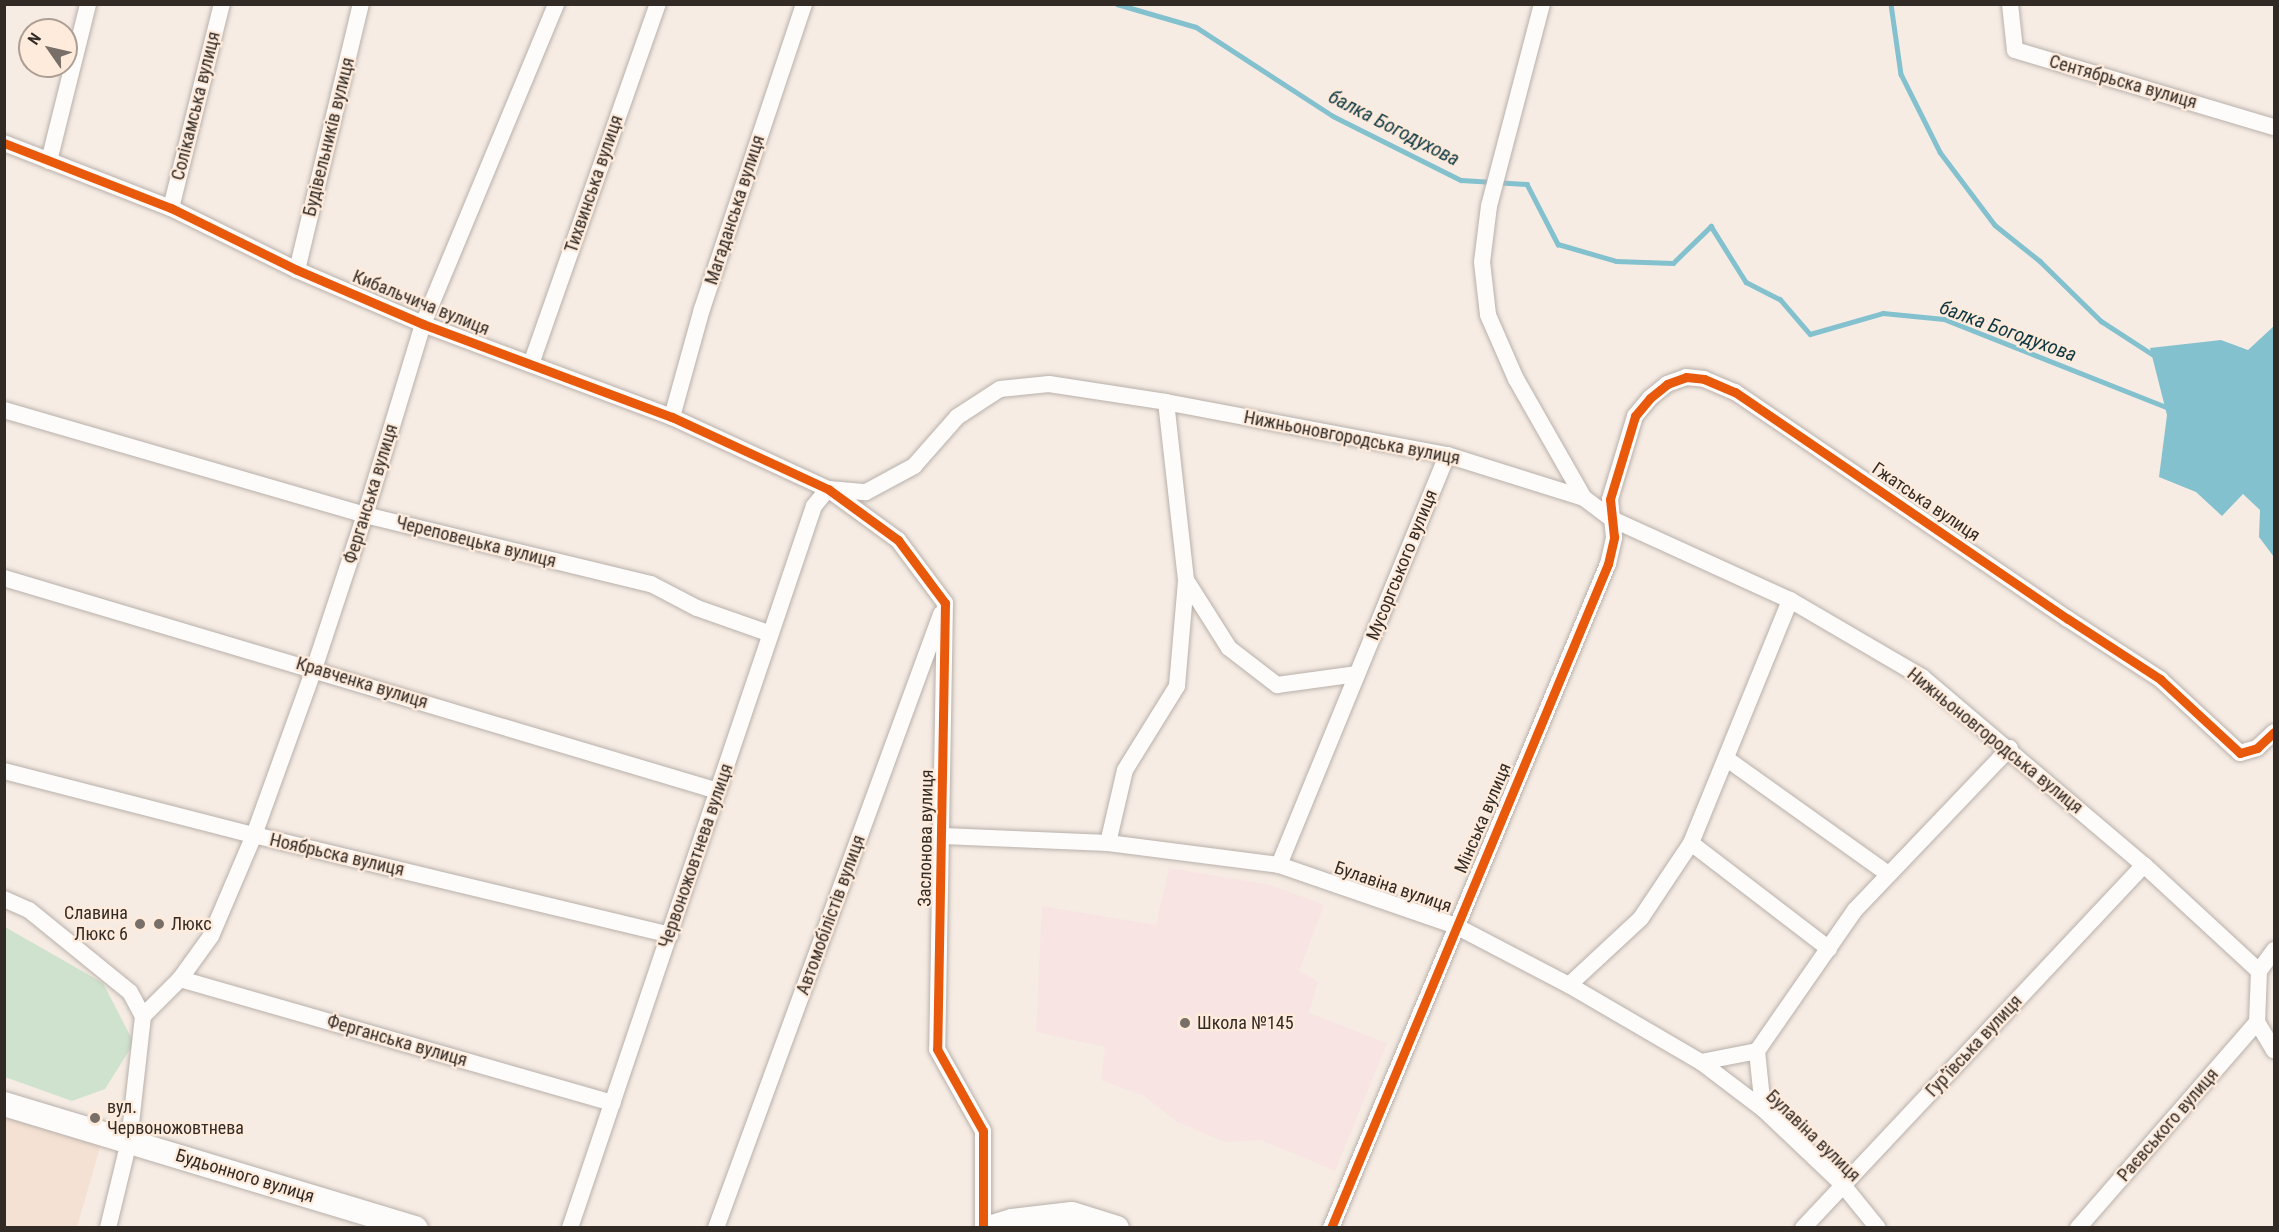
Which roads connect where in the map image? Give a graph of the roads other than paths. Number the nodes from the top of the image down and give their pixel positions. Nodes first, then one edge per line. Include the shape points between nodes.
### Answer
1 (88, 4) edge
2 (222, 4) edge
3 (361, 4) edge
4 (556, 4) edge
5 (658, 4) edge
6 (804, 4) edge
7 (1542, 4) edge
8 (2010, 4) edge
9 (2274, 127) edge
10 (4, 142) edge
11 (49, 160) junction
12 (171, 208) junction
13 (297, 270) junction
14 (423, 324) junction
15 (531, 364) junction
16 (1166, 402) junction
17 (4, 410) edge
18 (672, 417) junction
19 (1447, 455) junction
20 (828, 489) junction
21 (1584, 498) junction
22 (366, 515) junction
23 (1612, 519) junction
24 (4, 578) edge
25 (1186, 580) junction
26 (1790, 600) junction
27 (945, 603) junction
28 (771, 634) junction
29 (314, 669) junction
30 (1357, 674) junction
31 (2274, 732) edge
32 (2010, 748) junction
33 (1727, 759) junction
34 (4, 771) edge
35 (718, 791) junction
36 (254, 835) junction
37 (943, 836) junction
38 (1108, 843) junction
39 (1691, 843) junction
40 (1280, 865) junction
41 (2144, 865) junction
42 (1888, 874) junction
43 (4, 899) edge
44 (1456, 926) junction
45 (670, 935) junction
46 (1829, 949) junction
47 (2274, 950) edge
48 (2259, 971) junction
49 (180, 980) junction
50 (1569, 985) junction
51 (142, 1016) junction
52 (2257, 1022) junction
53 (2274, 1050) edge
54 (1757, 1051) junction
55 (1701, 1062) junction
56 (614, 1103) junction
57 (4, 1104) edge
58 (1763, 1109) junction
59 (129, 1141) junction
60 (1843, 1185) junction
61 (108, 1227) edge
62 (416, 1227) edge
63 (570, 1227) edge
64 (716, 1227) edge
65 (983, 1227) edge
66 (989, 1227) edge
67 (1117, 1227) edge
68 (1331, 1227) edge
69 (1803, 1227) edge
70 (1878, 1227) edge
71 (2078, 1227) edge

1 - 11 street
2 - 12 street, Солікамська вулиця
3 - 13 street, Будівельників вулиця
4 - 14 street, Ферганська вулиця
5 - 15 street, Тихвинська вулиця
6 - 18 street, Магаданська вулиця via 702,309
7 - 21 street via 1489,206 1482,262 1488,315 1516,379
8 - 9 street, Сентябрьска вулиця via 2015,50
10 - 11 street, Кибальчича вулиця
11 - 12 street, Кибальчича вулиця
12 - 13 street, Кибальчича вулиця
13 - 14 street, Кибальчича вулиця
14 - 15 street, Кибальчича вулиця
14 - 22 street, Ферганська вулиця
15 - 18 street, Кибальчича вулиця
16 - 19 street, Нижньоновгородська вулиця
16 - 20 street, Нижньоновгородська вулиця via 1049,384 1000,389 957,417 914,466 866,492
16 - 25 street
17 - 22 street, Череповецька вулиця
18 - 20 street, Кибальчича вулиця
19 - 21 street, Нижньоновгородська вулиця
19 - 30 street, Мусоргського вулиця
20 - 27 street via 898,540
20 - 28 street, Червоножовтнева вулиця via 814,506
21 - 23 street, Нижньоновгородська вулиця
22 - 28 street, Череповецька вулиця via 651,584 697,608
22 - 29 street, Ферганська вулиця
23 - 26 street, Нижньоновгородська вулиця
23 - 31 street, Гжатська вулиця via 1610,499 1635,416 1666,384 1686,377 1704,379 1736,392 2160,679 2240,753 2257,748
23 - 44 street, Мінська вулиця via 1614,537 1608,564
24 - 29 street, Кравченка вулиця
25 - 30 street via 1229,648 1277,685
25 - 38 street via 1177,686 1125,770
26 - 32 street, Нижньоновгородська вулиця via 1922,677
26 - 33 street
27 - 37 street, Заслонова вулиця
27 - 64 street, Автомобілістів вулиця
28 - 35 street, Червоножовтнева вулиця
29 - 35 street, Кравченка вулиця
29 - 36 street, Ферганська вулиця
30 - 40 street, Мусоргського вулиця
32 - 41 street, Нижньоновгородська вулиця
32 - 42 street
33 - 39 street
33 - 42 street
34 - 36 street, Ноябрьска вулиця
35 - 45 street, Червоножовтнева вулиця
36 - 45 street, Ноябрьска вулиця
36 - 49 street, Ферганська вулиця via 211,936
37 - 38 street, Булавіна вулиця
37 - 65 street, Заслонова вулиця via 937,1049 982,1131
38 - 40 street, Булавіна вулиця
39 - 46 street
39 - 50 street via 1641,918
40 - 44 street, Булавіна вулиця
41 - 48 street, Нижньоновгородська вулиця
41 - 60 street, Гур’ївська вулиця
42 - 46 street via 1855,910
43 - 51 street via 29,910 122,985
44 - 50 street, Булавіна вулиця
44 - 68 street, Мінська вулиця
45 - 56 street, Червоножовтнева вулиця
46 - 54 street
47 - 48 street
48 - 52 street
49 - 51 street, Ферганська вулиця
49 - 56 street, Ферганська вулиця
50 - 55 street, Булавіна вулиця
51 - 59 street
52 - 53 street
52 - 71 street, Раєвського вулиця
54 - 55 street
54 - 58 street
55 - 58 street, Булавіна вулиця
56 - 63 street, Червоножовтнева вулиця
57 - 59 main road, Будьонного вулиця
58 - 60 street, Булавіна вулиця
59 - 61 street
59 - 62 main road, Будьонного вулиця
60 - 69 street, Гур’ївська вулиця
60 - 70 street, Булавіна вулиця
66 - 67 main road via 1072,1214

